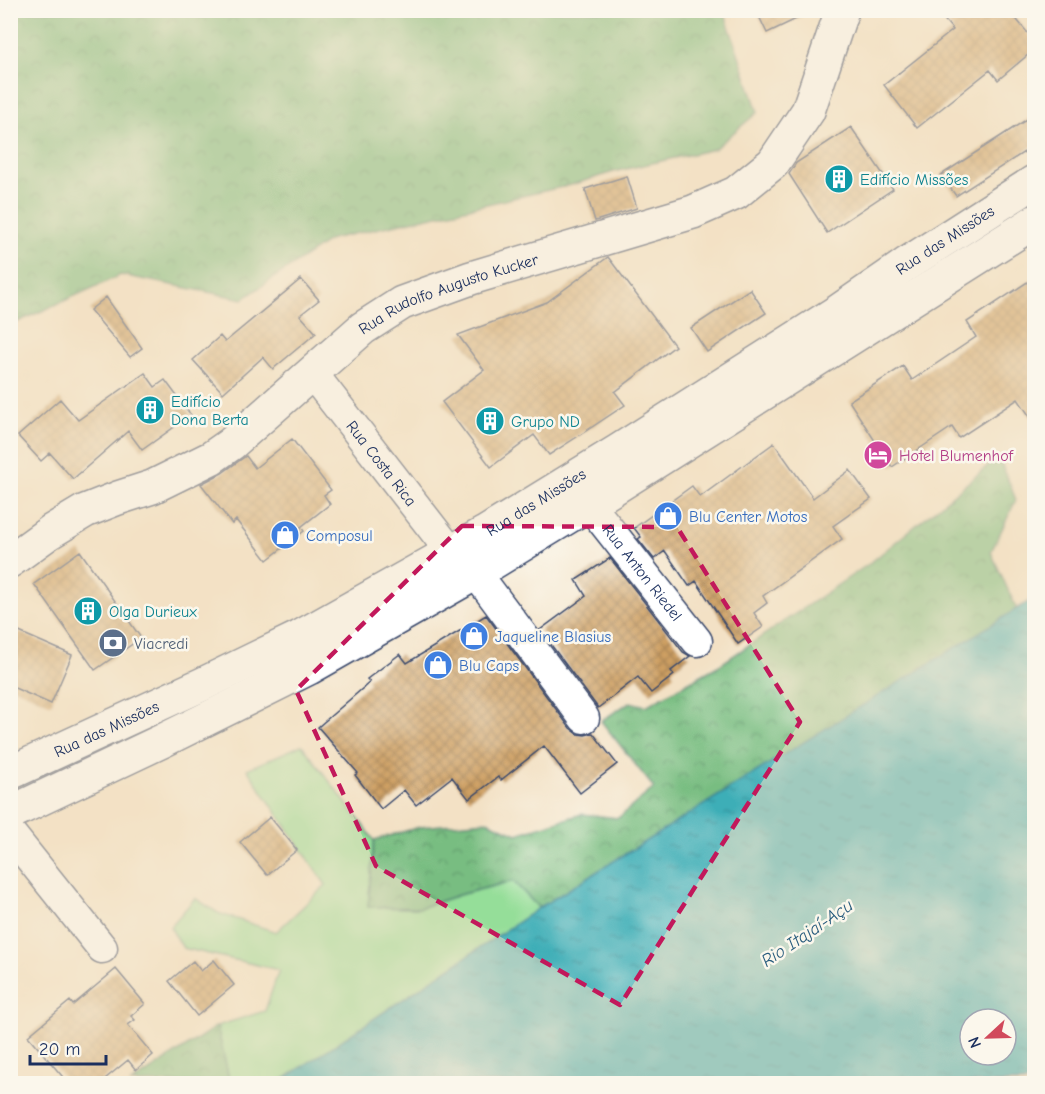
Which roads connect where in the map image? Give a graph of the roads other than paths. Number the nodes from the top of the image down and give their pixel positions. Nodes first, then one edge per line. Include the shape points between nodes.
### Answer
1 (842, 10) edge
2 (1035, 182) edge
3 (1035, 222) edge
4 (312, 373) junction
5 (590, 504) junction
6 (451, 552) junction
7 (10, 561) edge
8 (476, 573) junction
9 (697, 641) dead end
10 (584, 718) dead end
11 (10, 773) edge
12 (10, 813) edge
13 (10, 833) edge
14 (102, 948) dead end

1 - 4 main road, Rua Rudolfo Augusto Kucker via 808,111 773,163 736,193 693,212 471,278 402,303 363,328
2 - 6 main road, Rua das Missões via 648,432
3 - 5 main road, Rua das Missões
4 - 6 street, Rua Costa Rica
4 - 7 main road, Rua Rudolfo Augusto Kucker via 212,458 152,487 85,511
5 - 8 main road, Rua das Missões
5 - 9 street, Rua Anton Riedel
6 - 11 main road, Rua das Missões via 300,637
8 - 10 street
8 - 12 main road, Rua das Missões via 309,668
13 - 14 street

